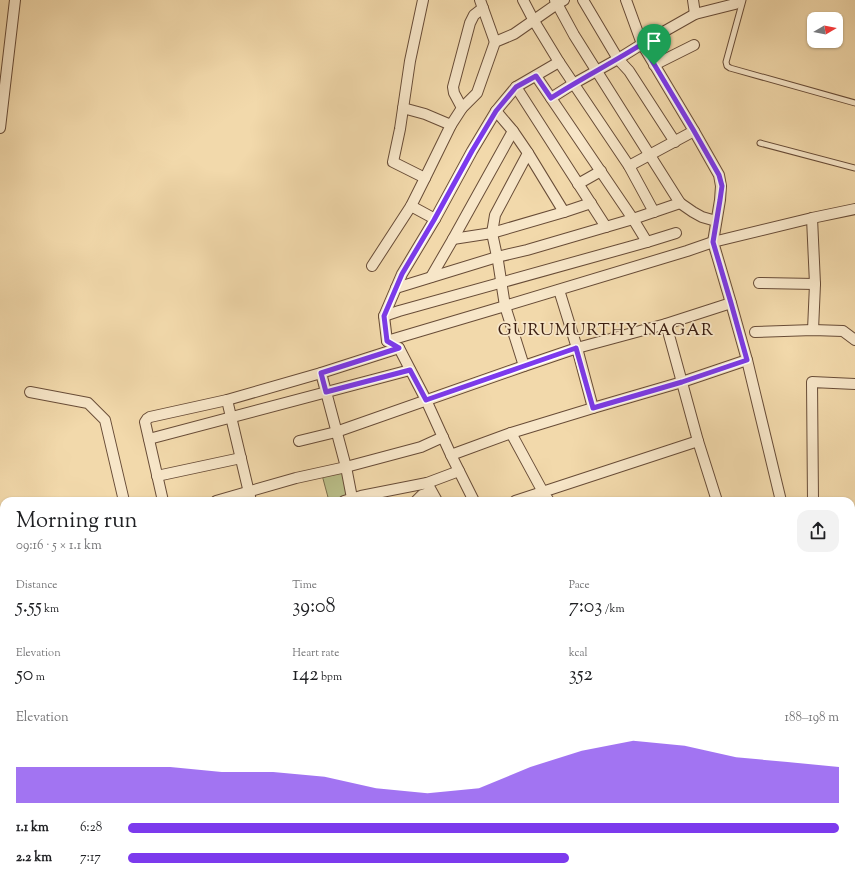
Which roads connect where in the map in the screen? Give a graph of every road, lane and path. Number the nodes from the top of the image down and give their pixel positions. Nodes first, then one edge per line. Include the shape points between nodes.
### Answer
1 (15, 0) edge
2 (423, 0) edge
3 (523, 0) edge
4 (583, 0) edge
5 (626, 0) edge
6 (693, 0) edge
7 (736, 0) edge
8 (743, 0) edge
9 (559, 1) edge
10 (482, 4) edge
11 (695, 14) junction
12 (534, 21) junction
13 (495, 42) junction
14 (642, 44) junction
15 (694, 45) dead end
16 (618, 59) junction
17 (559, 62) junction
18 (654, 65) junction
19 (596, 70) junction
20 (536, 76) junction
21 (573, 84) junction
22 (516, 87) junction
23 (551, 98) junction
24 (855, 103) edge
25 (403, 108) junction
26 (462, 108) junction
27 (496, 111) junction
28 (451, 125) junction
29 (0, 128) edge
30 (513, 131) junction
31 (694, 131) junction
32 (675, 142) junction
33 (760, 143) dead end
34 (528, 153) junction
35 (649, 154) junction
36 (629, 166) junction
37 (855, 168) edge
38 (601, 171) junction
39 (425, 178) junction
40 (578, 184) junction
41 (591, 203) junction
42 (680, 203) junction
43 (411, 206) junction
44 (855, 209) edge
45 (564, 212) junction
46 (654, 212) junction
47 (812, 218) junction
48 (633, 219) junction
49 (434, 220) junction
50 (716, 221) junction
51 (606, 227) junction
52 (492, 233) junction
53 (676, 233) dead end
54 (453, 239) junction
55 (647, 242) junction
56 (713, 242) junction
57 (497, 257) junction
58 (372, 266) dead end
59 (431, 277) junction
60 (502, 282) junction
61 (759, 283) dead end
62 (815, 284) junction
63 (396, 288) junction
64 (559, 290) junction
65 (731, 303) junction
66 (505, 306) junction
67 (384, 316) junction
68 (666, 324) junction
69 (813, 330) junction
70 (756, 332) dead end
71 (855, 340) edge
72 (387, 341) junction
73 (399, 348) junction
74 (576, 348) junction
75 (747, 360) junction
76 (524, 366) junction
77 (410, 370) junction
78 (321, 373) junction
79 (682, 382) junction
80 (855, 384) edge
81 (30, 392) dead end
82 (326, 392) junction
83 (227, 400) junction
84 (426, 400) junction
85 (593, 408) junction
86 (231, 418) junction
87 (336, 432) junction
88 (511, 433) junction
89 (443, 437) junction
90 (149, 439) junction
91 (298, 441) dead end
92 (698, 441) junction
93 (451, 455) junction
94 (241, 458) junction
95 (346, 467) junction
96 (459, 471) junction
97 (157, 476) junction
98 (429, 487) junction
99 (543, 492) junction
100 (250, 496) edge
101 (123, 497) edge
102 (162, 497) edge
103 (354, 497) edge
104 (367, 497) edge
105 (420, 497) edge
106 (435, 497) edge
107 (472, 497) edge
108 (527, 497) edge
109 (546, 497) edge
110 (716, 497) edge
111 (780, 497) edge
112 (813, 497) edge

1 - 29 street
2 - 25 street
3 - 12 street
4 - 16 street
5 - 14 street
6 - 11 street
7 - 11 street via 735,4
8 - 24 lane via 727,66
9 - 12 street
9 - 19 street via 574,35
10 - 13 street
10 - 26 street via 470,23 453,87
11 - 14 street
12 - 13 street
12 - 17 street
13 - 26 street via 477,93
14 - 16 street
14 - 18 street
15 - 18 street
16 - 19 street
16 - 32 street via 629,71
17 - 20 street
17 - 21 street
18 - 31 street
19 - 21 street
19 - 35 street
20 - 22 street
20 - 23 street
21 - 23 street
21 - 36 street
22 - 27 street
22 - 40 street
23 - 38 street
25 - 28 street
25 - 39 street via 393,162
26 - 28 street
27 - 30 street
27 - 49 street
28 - 39 street
30 - 34 street
30 - 54 street
31 - 32 street
31 - 50 street via 719,175 722,186
32 - 35 street
33 - 37 lane
34 - 45 street
34 - 52 street via 495,215
35 - 36 street
35 - 42 street
36 - 46 street
38 - 40 street
38 - 48 street
39 - 43 street
40 - 41 street
41 - 45 street
41 - 51 street
42 - 46 street
42 - 50 street via 702,217
43 - 49 street
43 - 58 street
44 - 47 street
45 - 52 street
46 - 48 street
47 - 56 street
47 - 62 street
48 - 51 street
48 - 55 street
49 - 63 street
50 - 56 street
51 - 57 street
52 - 54 street
52 - 57 street
53 - 55 street
54 - 59 street
55 - 60 street
56 - 64 street
56 - 65 street
57 - 59 street
57 - 60 street
59 - 63 street
60 - 66 street
60 - 67 street
61 - 62 street
62 - 69 street
63 - 67 street
64 - 66 street
64 - 74 street
65 - 68 street
65 - 75 street
66 - 72 street
66 - 76 street
67 - 72 street
68 - 74 street
68 - 79 street
69 - 70 street
69 - 71 street via 843,331
72 - 73 street
73 - 77 street
73 - 78 street
74 - 76 street
74 - 85 street
75 - 79 street
75 - 111 street
76 - 84 street
77 - 82 street
77 - 84 street
78 - 82 street
78 - 83 street
79 - 85 street
79 - 92 street
80 - 112 street via 812,382
81 - 101 street via 88,403 105,420
82 - 86 street
82 - 87 street
83 - 86 street
83 - 90 street via 147,419 145,422
84 - 87 street
84 - 89 street
85 - 88 street
86 - 90 street
86 - 94 street
87 - 91 street
87 - 95 street
88 - 93 street
88 - 99 street
89 - 93 street
89 - 95 street via 421,446
90 - 97 street
92 - 99 street
92 - 110 street
93 - 96 street
94 - 97 street
94 - 100 street
95 - 100 street via 296,478
95 - 103 street
96 - 98 street
96 - 107 street
97 - 102 street
98 - 104 street
98 - 105 street
98 - 106 street
99 - 108 street
99 - 109 street

